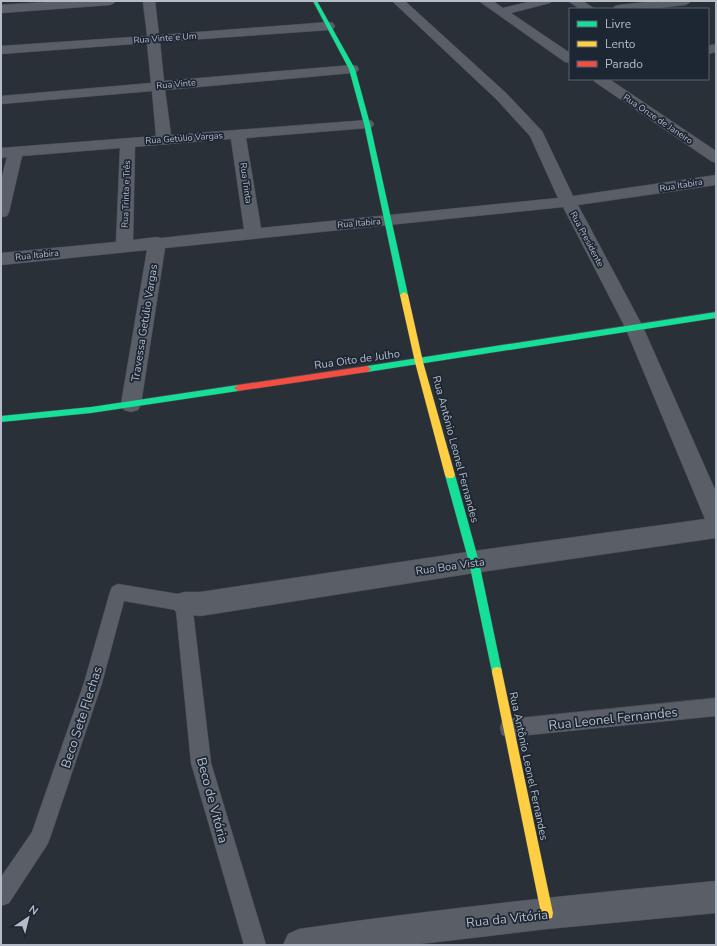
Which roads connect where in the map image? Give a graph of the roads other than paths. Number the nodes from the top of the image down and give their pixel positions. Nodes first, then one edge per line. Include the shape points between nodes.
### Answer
1 (110, 1) edge
2 (149, 1) edge
3 (315, 1) edge
4 (398, 1) edge
5 (485, 1) edge
6 (546, 1) edge
7 (574, 1) edge
8 (685, 1) edge
9 (652, 3) edge
10 (587, 8) edge
11 (624, 8) edge
12 (1, 9) edge
13 (501, 12) junction
14 (329, 26) junction
15 (153, 39) junction
16 (1, 50) edge
17 (569, 58) edge
18 (352, 69) junction
19 (601, 80) edge
20 (158, 86) junction
21 (1, 100) edge
22 (367, 124) junction
23 (238, 134) junction
24 (164, 139) junction
25 (128, 142) junction
26 (9, 152) edge
27 (716, 158) edge
28 (716, 180) edge
29 (568, 202) junction
30 (1, 212) edge
31 (388, 221) junction
32 (253, 233) junction
33 (156, 242) junction
34 (124, 246) junction
35 (1, 259) edge
36 (716, 315) edge
37 (634, 327) junction
38 (420, 362) junction
39 (131, 404) junction
40 (1, 419) edge
41 (716, 518) edge
42 (716, 528) edge
43 (474, 562) junction
44 (184, 604) junction
45 (716, 707) edge
46 (509, 728) junction
47 (1, 895) edge
48 (716, 897) edge
49 (547, 913) junction
50 (255, 945) edge
51 (299, 945) edge

1 - 12 street
2 - 15 street
3 - 14 street, Rua Antônio Leonel Fernandes
4 - 29 street, Rua Presidente via 537,134
5 - 13 street
6 - 13 street
7 - 10 street
8 - 9 street
9 - 11 street
13 - 17 street
14 - 15 street, Rua Vinte e Um
14 - 18 street, Rua Antônio Leonel Fernandes
15 - 16 street, Rua Vinte e Um
15 - 20 street
18 - 20 street, Rua Vinte
18 - 22 street, Rua Antônio Leonel Fernandes
19 - 27 street, Rua Onze de Janeiro
20 - 21 street, Rua Vinte
20 - 24 street
22 - 23 street, Rua Getúlio Vargas
22 - 31 street, Rua Antônio Leonel Fernandes
23 - 24 street, Rua Getúlio Vargas
23 - 32 street, Rua Trinta
24 - 25 street, Rua Getúlio Vargas
25 - 26 street, Rua Getúlio Vargas
25 - 34 street, Rua Trinta e Três
26 - 30 street
28 - 29 street, Rua Itabira
29 - 31 street, Rua Itabira
29 - 37 street, Rua Presidente
31 - 32 street, Rua Itabira
31 - 38 street, Rua Antônio Leonel Fernandes
32 - 33 street, Rua Itabira
33 - 34 street, Rua Itabira
33 - 39 street, Travessa Getúlio Vargas
34 - 35 street, Rua Itabira
36 - 37 street, Rua Oito de Julho
37 - 38 street, Rua Oito de Julho
37 - 41 street, Rua Presidente
38 - 39 street, Rua Oito de Julho
38 - 43 street, Rua Antônio Leonel Fernandes
39 - 40 street, Rua Oito de Julho via 46,416
42 - 43 street, Rua Boa Vista
43 - 44 street, Rua Boa Vista
43 - 46 street, Rua Antônio Leonel Fernandes
44 - 47 lane, Beco Sete Flechas via 118,592 93,683 40,838
44 - 50 lane, Beco de Vitória via 201,763
45 - 46 lane, Rua Leonel Fernandes
46 - 49 street, Rua Antônio Leonel Fernandes
48 - 49 street, Rua da Vitória
49 - 51 street, Rua da Vitória

